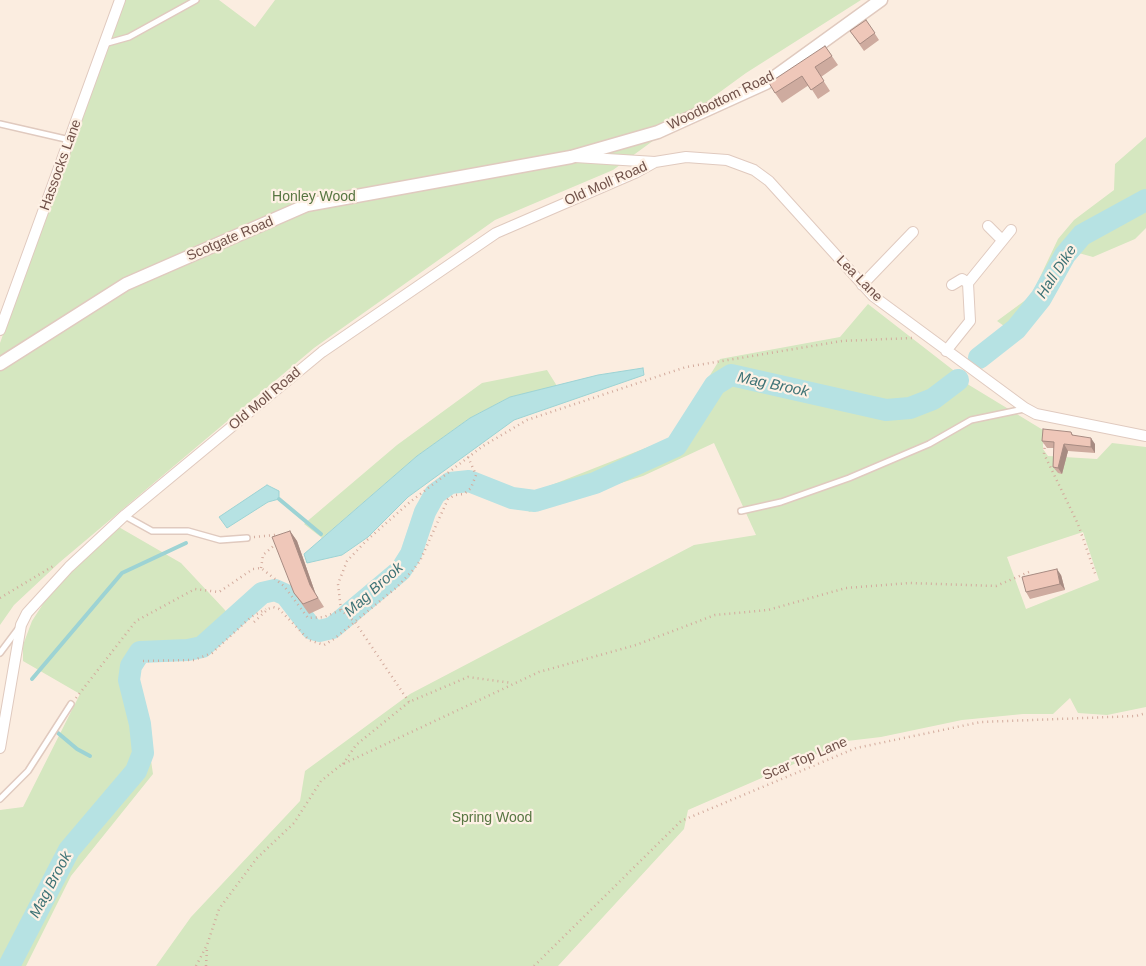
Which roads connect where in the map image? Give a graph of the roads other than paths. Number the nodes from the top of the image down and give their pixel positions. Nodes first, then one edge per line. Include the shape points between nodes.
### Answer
1 (120, 0) edge
2 (196, 0) edge
3 (881, 0) edge
4 (104, 44) junction
5 (0, 124) edge
6 (70, 140) junction
7 (572, 157) junction
8 (655, 162) junction
9 (988, 226) dead end
10 (1011, 230) dead end
11 (913, 232) dead end
12 (1002, 240) junction
13 (968, 283) junction
14 (862, 285) junction
15 (952, 285) dead end
16 (0, 330) edge
17 (946, 351) junction
18 (0, 364) edge
19 (1025, 408) junction
20 (1146, 436) edge
21 (740, 512) dead end
22 (124, 515) junction
23 (247, 538) road end
24 (21, 625) junction
25 (0, 653) edge
26 (71, 704) road end
27 (0, 748) edge
28 (0, 799) edge

1 - 4 street, Hassocks Lane
2 - 4 lane via 129,37
3 - 7 street, Woodbottom Road via 766,83 658,132
4 - 6 street, Hassocks Lane
5 - 6 lane
6 - 16 street, Hassocks Lane
7 - 8 street, Lea Lane
7 - 18 street, Scotgate Road via 306,205 126,284
8 - 14 street, Lea Lane via 686,158 727,160 754,170 769,181
8 - 22 street, Old Moll Road via 496,233 322,352
9 - 12 street
10 - 12 street
11 - 14 street
12 - 13 street
13 - 15 street via 962,279
13 - 17 street via 970,320
14 - 17 street, Lea Lane
17 - 19 street, Lea Lane
19 - 20 street, Lea Lane via 1046,416
19 - 21 lane via 971,420 929,444 849,478 781,502
22 - 23 lane via 152,531 188,531 220,540
22 - 24 street, Old Moll Road via 69,567 27,613
24 - 25 lane
24 - 27 street, Old Moll Road
26 - 28 lane via 28,771

